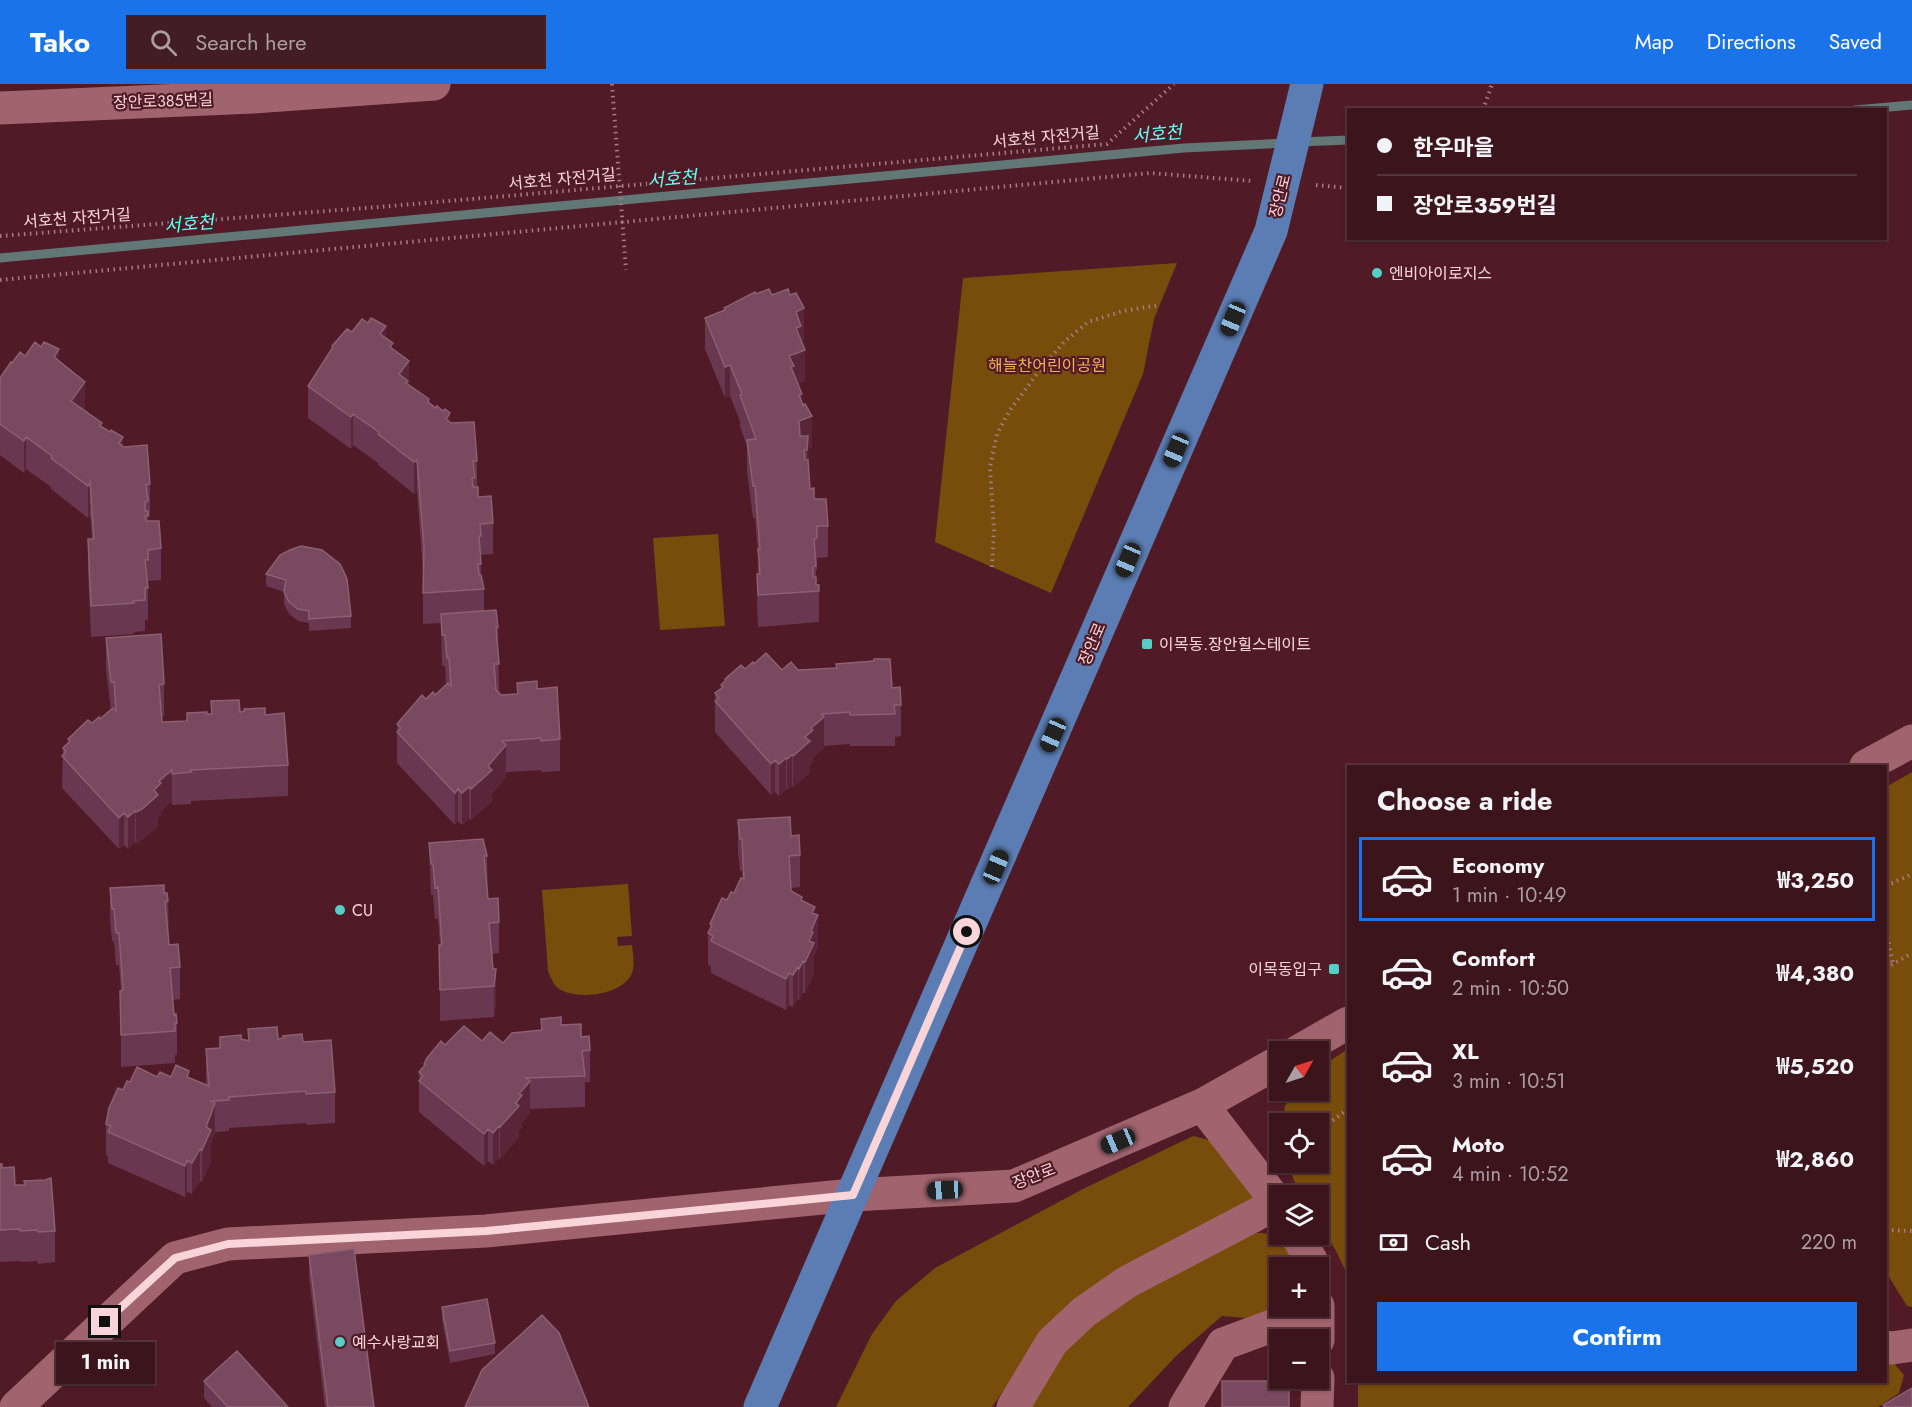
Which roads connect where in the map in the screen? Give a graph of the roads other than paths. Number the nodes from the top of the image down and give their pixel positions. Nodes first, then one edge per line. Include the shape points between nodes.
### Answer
1 (434, 84) edge
2 (1305, 95) edge
3 (0, 108) edge
4 (1912, 741) edge
5 (1868, 765) edge
6 (1347, 1024) edge
7 (1316, 1041) edge
8 (1269, 1067) edge
9 (1202, 1104) junction
10 (1269, 1192) edge
11 (853, 1195) junction
12 (1269, 1210) edge
13 (1318, 1318) edge
14 (1912, 1345) edge
15 (1887, 1347) edge
16 (1318, 1389) edge
17 (16, 1407) edge
18 (760, 1407) edge
19 (1013, 1407) edge
20 (1185, 1407) edge
21 (1317, 1407) edge

1 - 3 street, 장안로385번길
2 - 11 main road, 장안로 via 1271,231
4 - 5 street
6 - 7 street
8 - 9 street, 장안로
9 - 10 street
9 - 11 street, 장안로 via 1014,1186
11 - 17 street via 486,1231 228,1244 175,1258
11 - 18 main road, 장안로
12 - 19 street via 1127,1281 1083,1312 1052,1342
13 - 20 street via 1223,1344
14 - 15 street
16 - 21 street

